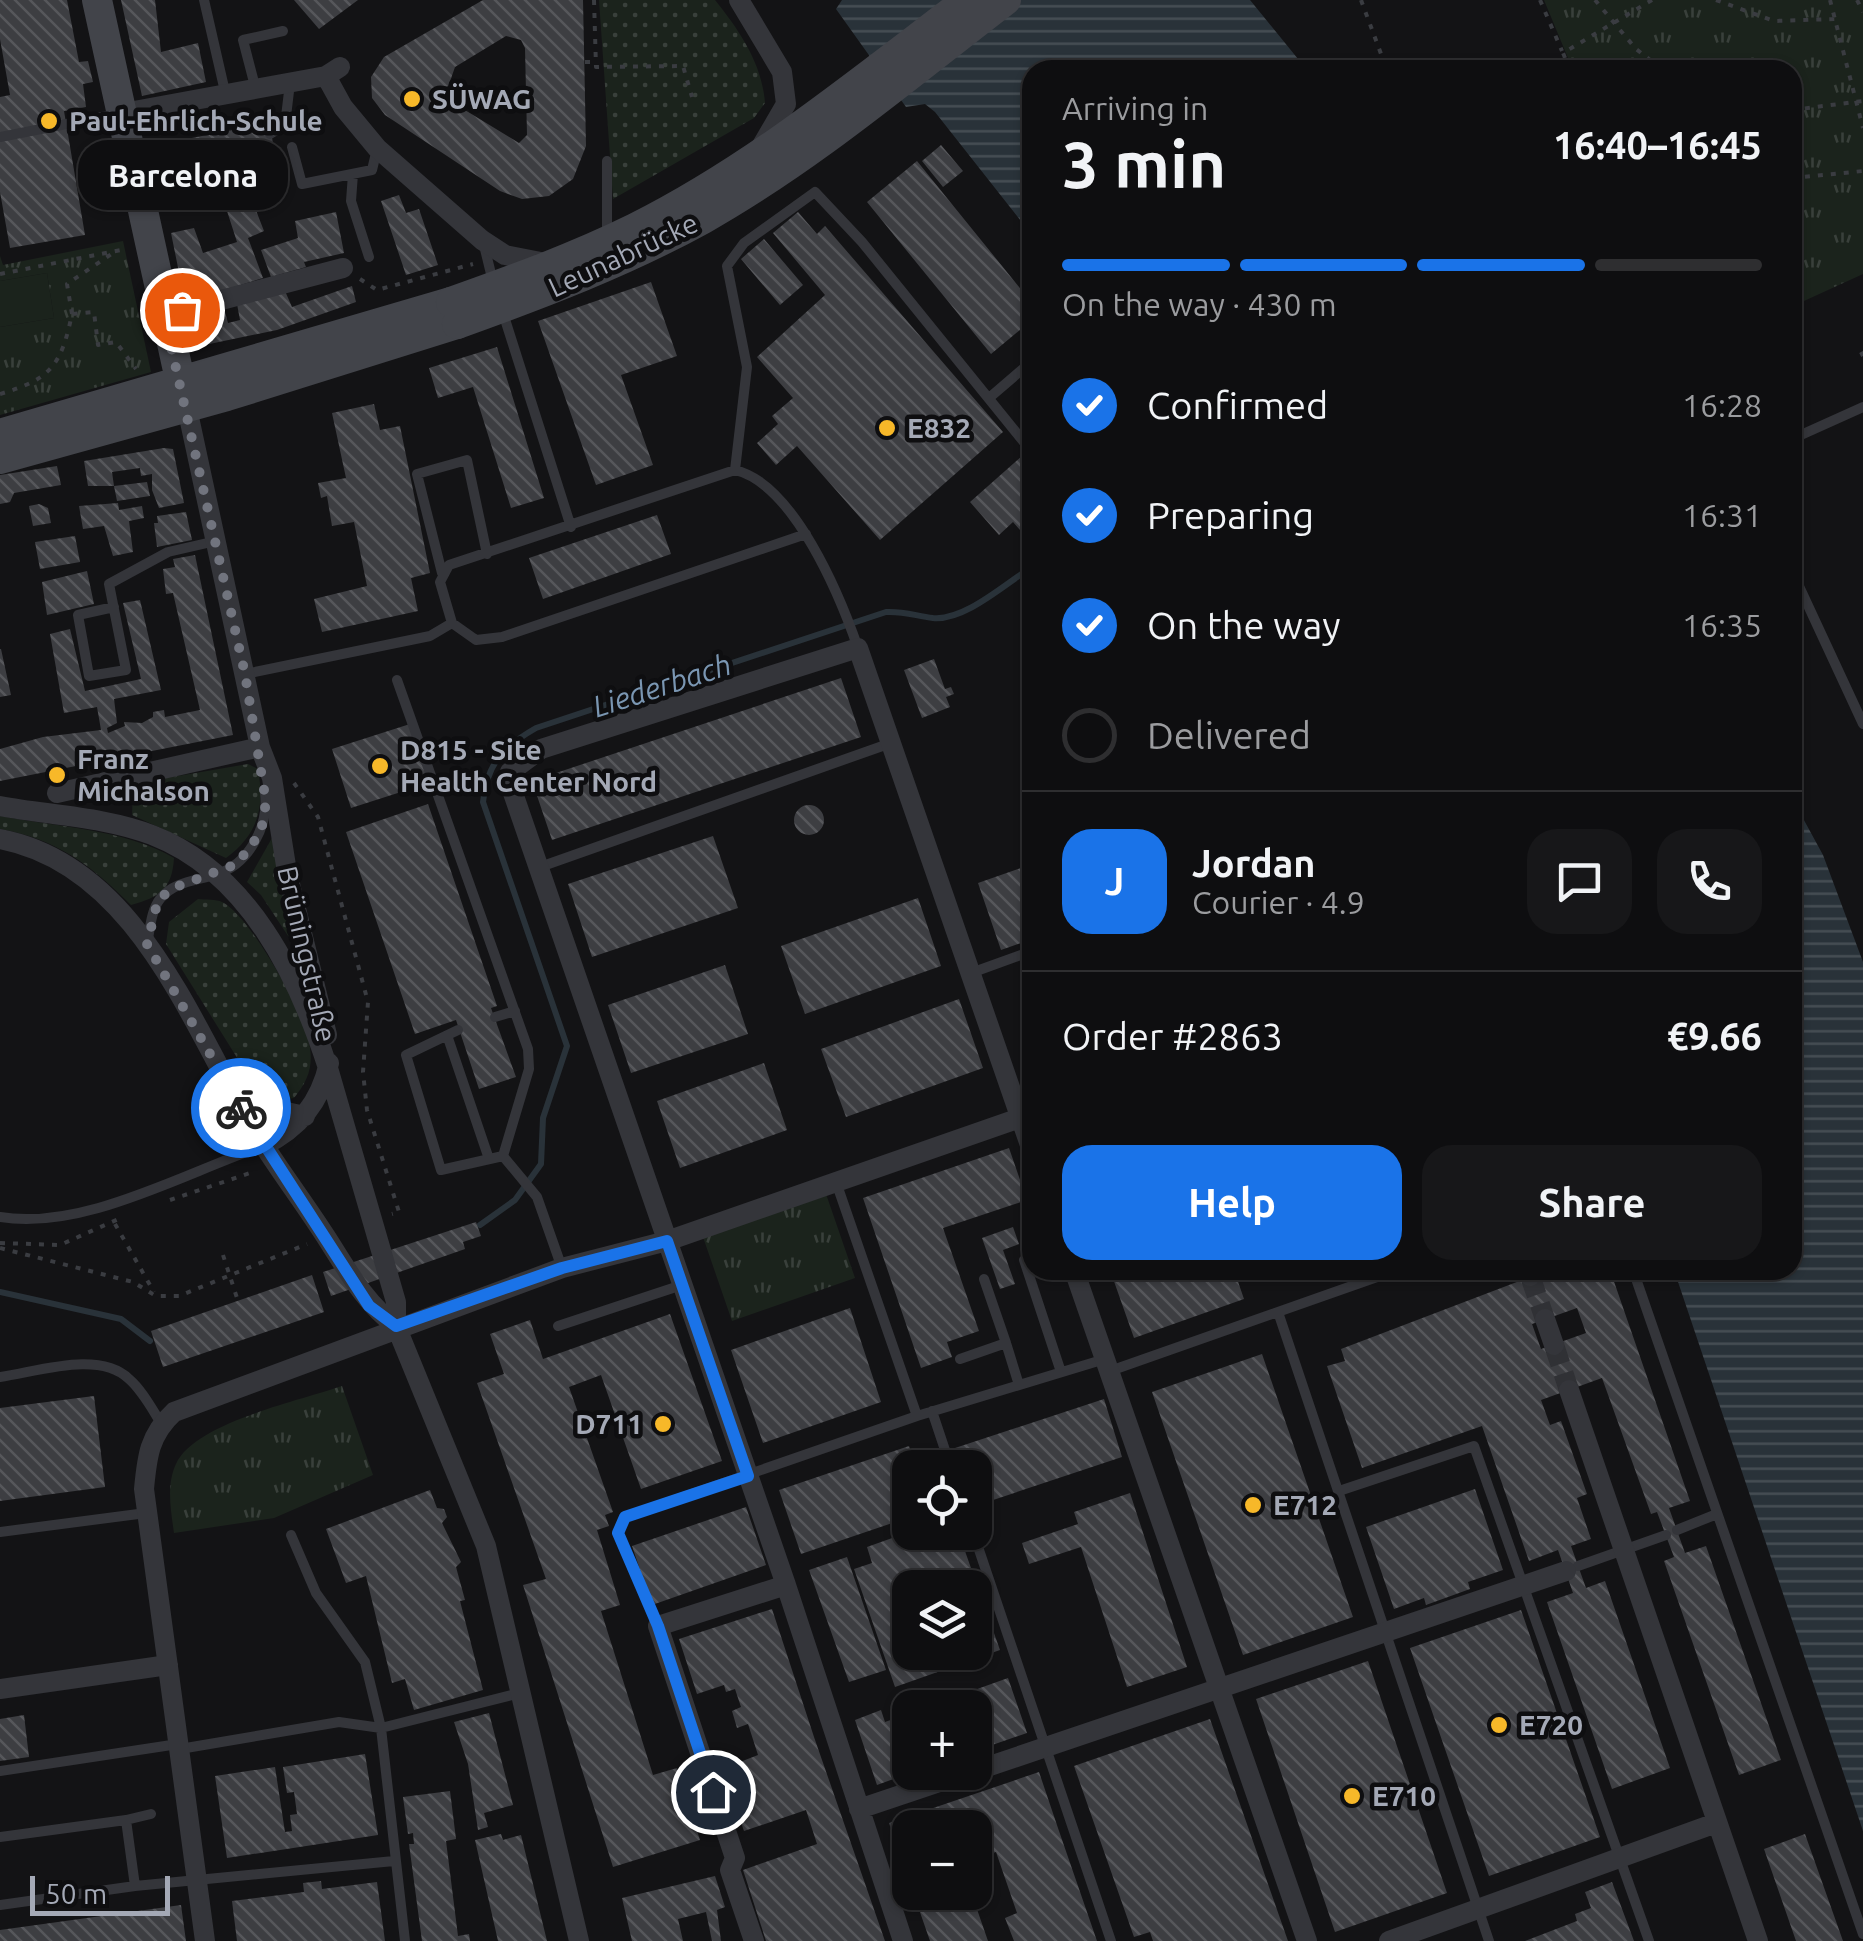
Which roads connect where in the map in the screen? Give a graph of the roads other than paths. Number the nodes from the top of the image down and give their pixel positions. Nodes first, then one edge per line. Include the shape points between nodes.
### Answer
1 (97, 0) edge
2 (204, 0) edge
3 (739, 0) edge
4 (967, 0) edge
5 (1006, 0) edge
6 (283, 31) dead end
7 (290, 82) junction
8 (256, 91) junction
9 (226, 98) junction
10 (122, 113) junction
11 (270, 134) dead end
12 (0, 137) edge
13 (292, 147) dead end
14 (377, 148) junction
15 (607, 161) dead end
16 (352, 174) junction
17 (485, 250) junction
18 (607, 255) junction
19 (369, 257) dead end
20 (343, 268) road end
21 (454, 313) junction
22 (164, 315) junction
23 (1022, 370) edge
24 (184, 395) junction
25 (989, 398) junction
26 (1863, 407) edge
27 (0, 434) edge
28 (1802, 434) edge
29 (1022, 439) edge
30 (0, 458) edge
31 (735, 470) junction
32 (571, 527) junction
33 (806, 534) junction
34 (217, 541) junction
35 (486, 554) junction
36 (442, 572) junction
37 (1802, 592) edge
38 (114, 607) junction
39 (452, 624) junction
40 (858, 648) junction
41 (245, 674) junction
42 (397, 680) dead end
43 (1862, 717) edge
44 (891, 743) junction
45 (260, 747) junction
46 (57, 793) dead end
47 (0, 806) edge
48 (0, 839) edge
49 (540, 866) junction
50 (219, 874) junction
51 (147, 944) junction
52 (1022, 955) edge
53 (971, 973) junction
54 (514, 1011) junction
55 (496, 1017) dead end
56 (458, 1030) dead end
57 (448, 1038) junction
58 (328, 1068) junction
59 (229, 1088) junction
60 (1022, 1102) edge
61 (305, 1116) junction
62 (1022, 1117) edge
63 (264, 1146) junction
64 (503, 1156) junction
65 (489, 1159) junction
66 (836, 1182) junction
67 (0, 1217) edge
68 (667, 1241) junction
69 (562, 1268) junction
70 (984, 1279) dead end
71 (1031, 1280) edge
72 (1077, 1280) edge
73 (1369, 1280) edge
74 (1636, 1280) edge
75 (682, 1285) junction
76 (1278, 1312) junction
77 (1546, 1319) tunnel mouth
78 (396, 1326) junction
79 (558, 1326) dead end
80 (1006, 1343) junction
81 (1554, 1345) tunnel mouth
82 (960, 1359) dead end
83 (1107, 1365) junction
84 (1061, 1372) junction
85 (0, 1377) edge
86 (1018, 1385) junction
87 (1569, 1390) tunnel mouth
88 (932, 1411) junction
89 (916, 1416) junction
90 (162, 1423) junction
91 (945, 1450) edge
92 (748, 1476) junction
93 (1338, 1491) junction
94 (147, 1513) junction
95 (1716, 1514) junction
96 (0, 1532) edge
97 (292, 1535) dead end
98 (979, 1550) edge
99 (1623, 1550) junction
100 (1572, 1568) joint
101 (786, 1585) junction
102 (1525, 1585) junction
103 (658, 1626) junction
104 (1386, 1632) junction
105 (168, 1665) junction
106 (0, 1688) edge
107 (1219, 1689) junction
108 (520, 1693) junction
109 (381, 1728) junction
110 (180, 1747) junction
111 (1044, 1747) junction
112 (992, 1765) edge
113 (0, 1770) edge
114 (917, 1790) edge
115 (859, 1809) junction
116 (150, 1814) dead end
117 (126, 1820) junction
118 (1716, 1824) junction
119 (0, 1836) edge
120 (1620, 1858) junction
121 (394, 1862) junction
122 (197, 1883) junction
123 (135, 1886) junction
124 (0, 1905) edge
125 (1478, 1909) junction
126 (1863, 1934) edge
127 (205, 1941) edge
128 (405, 1941) edge
129 (579, 1941) edge
130 (754, 1941) edge
131 (903, 1941) edge
132 (1111, 1941) edge
133 (1307, 1941) edge
134 (1389, 1941) edge
135 (1489, 1941) edge
136 (1649, 1941) edge
137 (1758, 1941) edge

1 - 10 main road, Brüningstraße
2 - 9 lane
3 - 18 street via 782,72 786,104 745,175
4 - 21 main road, Leunabrücke, bridge via 807,123 686,198
5 - 21 main road, Leunabrücke, bridge via 821,142 704,218 650,247
6 - 8 lane via 243,40
7 - 8 street
7 - 11 lane via 285,125
7 - 14 street via 333,71 344,107
8 - 9 street
9 - 10 street
10 - 12 lane
10 - 22 main road, Brüningstraße
13 - 16 lane via 302,184
14 - 16 lane via 372,170
14 - 17 street
15 - 18 lane
16 - 19 lane via 351,202
17 - 18 street via 553,264
17 - 32 lane
20 - 22 street
21 - 24 main road, Leunabrücke
22 - 24 main road, Brüningstraße
23 - 25 lane
24 - 27 main road
24 - 30 main road
24 - 34 street, Brüningstraße
25 - 29 lane
25 - 31 lane via 815,192 744,244 728,266 747,368
26 - 28 lane
31 - 32 lane
31 - 33 lane via 757,480
32 - 35 lane
33 - 39 lane via 502,637 476,640
33 - 40 lane
34 - 38 lane via 168,552 109,584
34 - 41 street, Brüningstraße
35 - 36 lane
35 - 36 lane via 467,460 417,474
36 - 39 lane
37 - 43 lane
38 - 38 lane via 126,670 89,676 78,615
39 - 41 lane via 430,636
40 - 44 street
40 - 49 street via 541,749 520,762 510,772 514,793
41 - 45 street, Brüningstraße
42 - 54 lane
44 - 49 lane
44 - 53 street
45 - 46 street
45 - 50 lane via 266,802 261,832 237,864
45 - 58 street, Brüningstraße via 328,1039
47 - 50 street via 148,833
48 - 51 street via 72,866
49 - 68 street
50 - 51 lane via 173,888 158,900
50 - 58 street via 276,950
51 - 59 street
52 - 53 lane
53 - 60 street
54 - 55 lane
54 - 64 lane via 529,1070
56 - 57 lane
57 - 65 lane
57 - 65 lane via 406,1055 440,1170
58 - 61 street
58 - 78 street via 396,1302
59 - 61 street via 264,1108
59 - 63 street
61 - 63 street
62 - 66 street
63 - 67 lane via 54,1220
63 - 78 street via 369,1306
64 - 65 lane
64 - 69 lane via 537,1196
66 - 68 street
66 - 89 lane
68 - 69 street
68 - 75 street
69 - 78 street
70 - 80 lane
71 - 84 lane
72 - 83 street
73 - 76 lane
74 - 95 lane
75 - 79 lane
75 - 92 street
76 - 83 lane
76 - 93 lane
77 - 81 street
78 - 90 street via 174,1412
78 - 108 street via 486,1546
80 - 82 lane
80 - 86 lane
83 - 84 lane
83 - 107 street
84 - 86 lane
85 - 90 lane via 114,1368
86 - 88 lane
87 - 99 street
88 - 89 lane
88 - 91 lane
89 - 92 lane
90 - 94 street via 147,1455
92 - 101 street
92 - 103 lane via 620,1523 618,1533
93 - 102 lane via 1474,1446
93 - 104 lane
94 - 96 lane
94 - 105 street
95 - 99 lane
95 - 126 lane
97 - 109 lane via 316,1594 365,1662
98 - 111 lane
99 - 100 lane
99 - 118 street
100 - 102 street
101 - 103 street
101 - 115 street
102 - 104 street
102 - 120 lane
103 - 130 street via 735,1858 730,1870
104 - 107 street
104 - 125 lane
105 - 106 street
105 - 110 street
107 - 111 street
107 - 133 street
108 - 109 lane
108 - 129 street
109 - 110 lane via 339,1722
109 - 121 lane
110 - 113 lane
110 - 122 street
111 - 112 street
111 - 132 lane
114 - 115 street
115 - 131 street
116 - 117 lane
117 - 119 lane
117 - 123 lane
118 - 120 street
118 - 137 street
120 - 125 street
120 - 136 lane
121 - 122 lane
121 - 128 lane
122 - 123 lane
122 - 127 street
123 - 124 lane
125 - 134 street
125 - 135 lane

